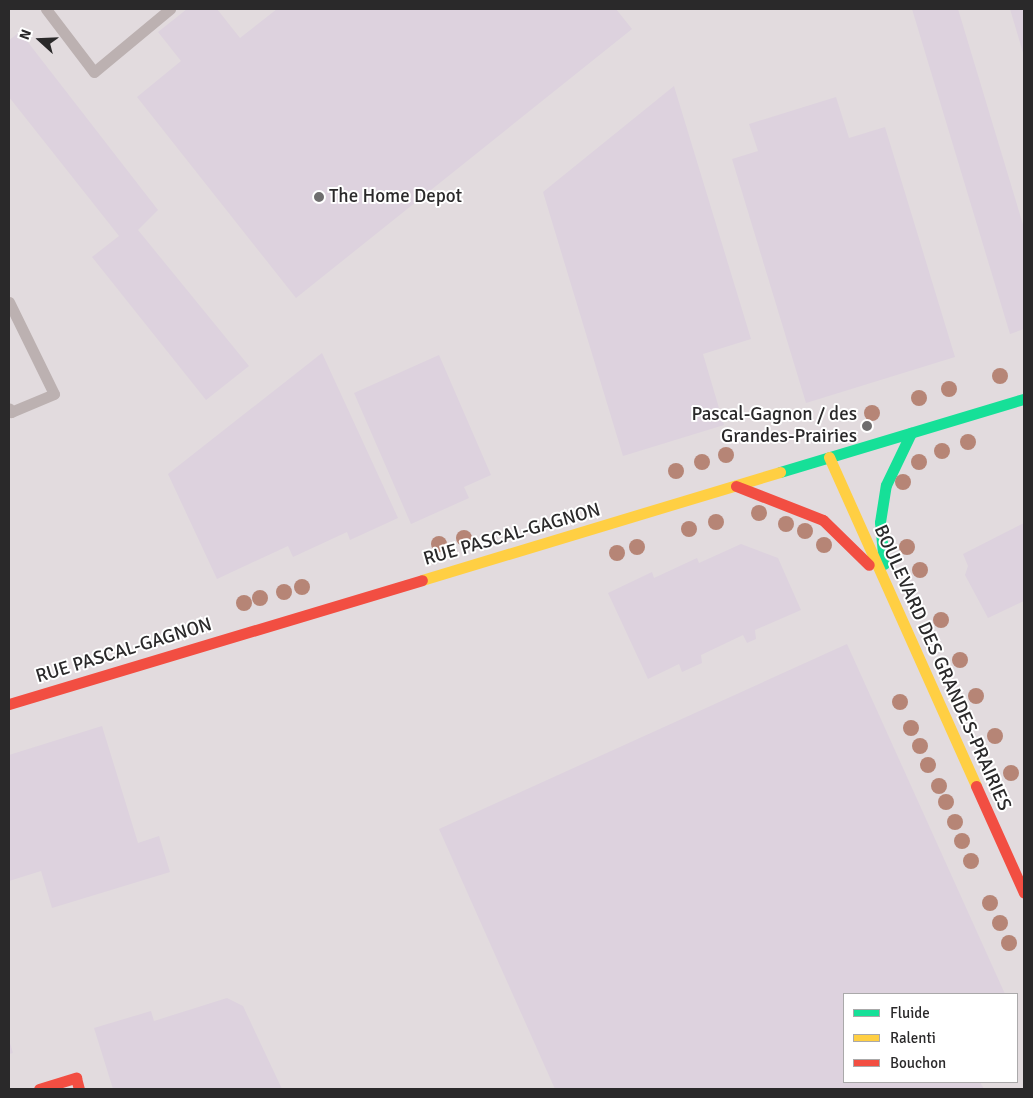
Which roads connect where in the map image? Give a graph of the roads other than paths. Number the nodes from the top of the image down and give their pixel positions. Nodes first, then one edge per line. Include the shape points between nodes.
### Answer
1 (46, 9) edge
2 (170, 9) edge
3 (9, 302) edge
4 (1024, 399) edge
5 (9, 408) edge
6 (911, 433) junction
7 (829, 457) junction
8 (736, 486) junction
9 (885, 583) junction
10 (9, 704) edge
11 (1024, 858) edge
12 (1011, 864) junction
13 (1024, 893) edge
14 (39, 1089) edge
15 (79, 1089) edge

1 - 2 lane via 94,72
3 - 5 lane via 54,394 10,412
4 - 6 street, RUE PASCAL-GAGNON
6 - 7 street, RUE PASCAL-GAGNON
6 - 9 street via 886,485 882,506
7 - 8 street, RUE PASCAL-GAGNON
7 - 9 street, BOULEVARD DES GRANDES-PRAIRIES
8 - 9 street via 823,520
8 - 10 street, RUE PASCAL-GAGNON
9 - 12 street, BOULEVARD DES GRANDES-PRAIRIES
11 - 12 lane
12 - 13 street, BOULEVARD DES GRANDES-PRAIRIES
14 - 15 street via 76,1078

